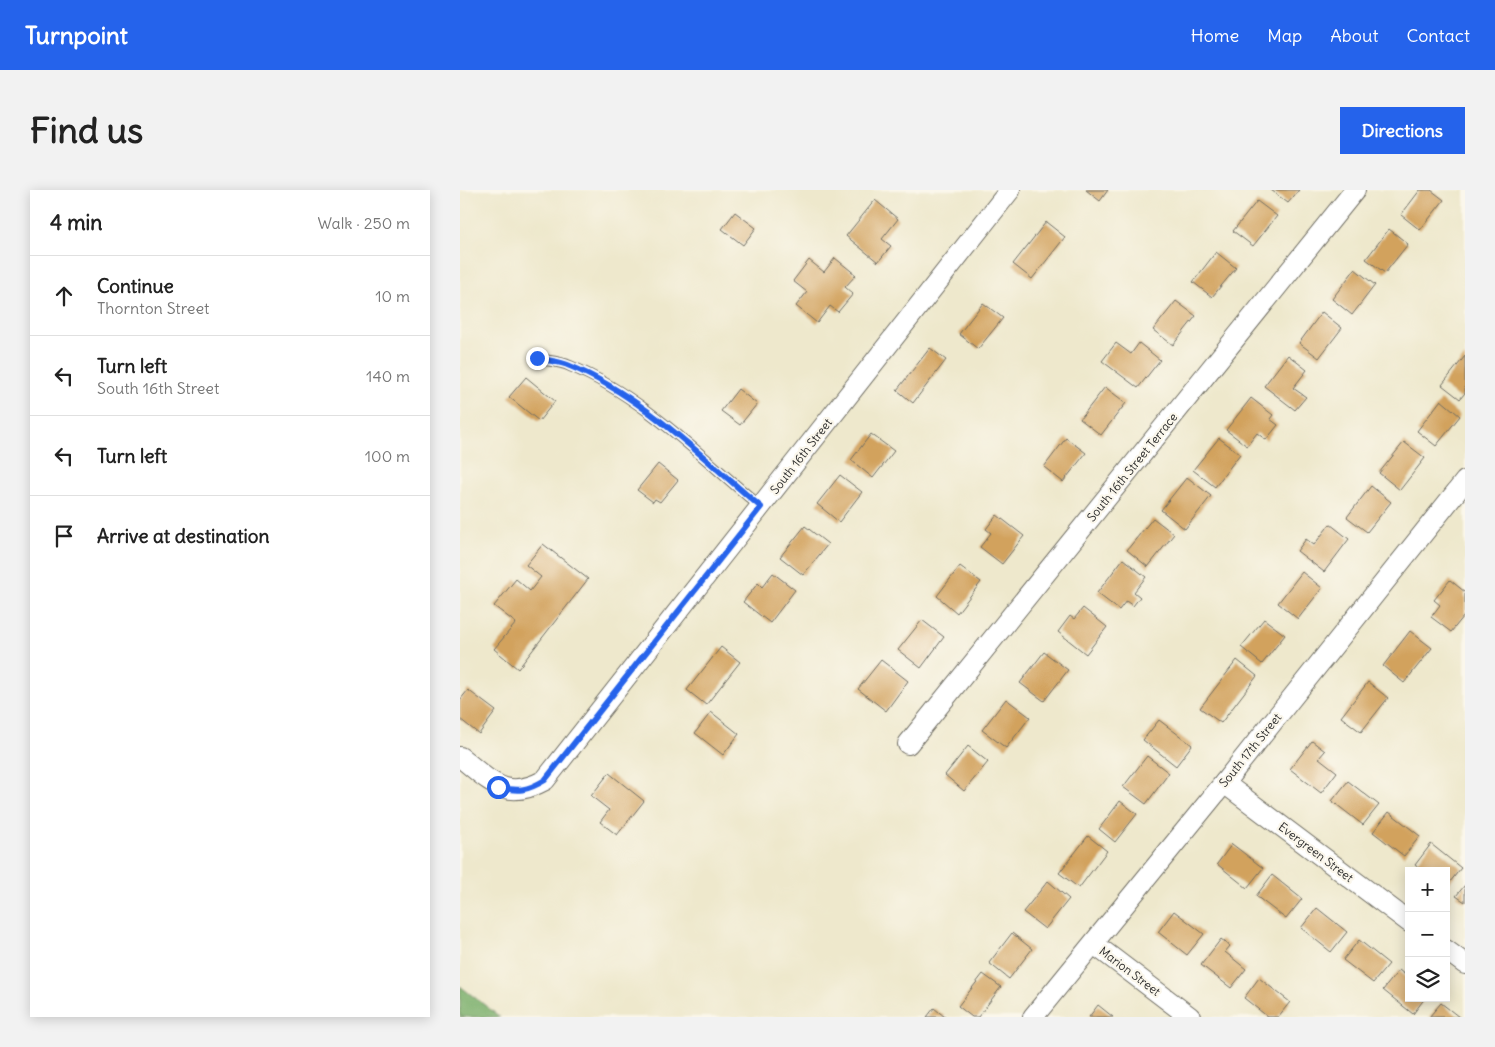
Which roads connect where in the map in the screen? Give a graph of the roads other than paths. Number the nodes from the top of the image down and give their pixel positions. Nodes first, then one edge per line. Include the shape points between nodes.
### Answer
1 (1010, 190) edge
2 (1355, 190) edge
3 (537, 358) dead end
4 (1465, 481) edge
5 (761, 507) junction
6 (908, 744) dead end
7 (460, 757) edge
8 (1224, 783) junction
9 (1405, 919) edge
10 (1094, 944) junction
11 (1450, 953) edge
12 (1465, 964) edge
13 (1033, 1017) edge
14 (1190, 1017) edge

1 - 5 street, South 16th Street
2 - 6 street, South 16th Street Terrace
3 - 5 lane via 569,365 610,386 654,416
4 - 8 street, South 17th Street
5 - 7 street, South 16th Street via 545,780 530,788 514,791 498,787
8 - 9 street, Evergreen Street
8 - 10 street, South 17th Street
10 - 13 street, South 17th Street
10 - 14 street, Marion Street
11 - 12 street

